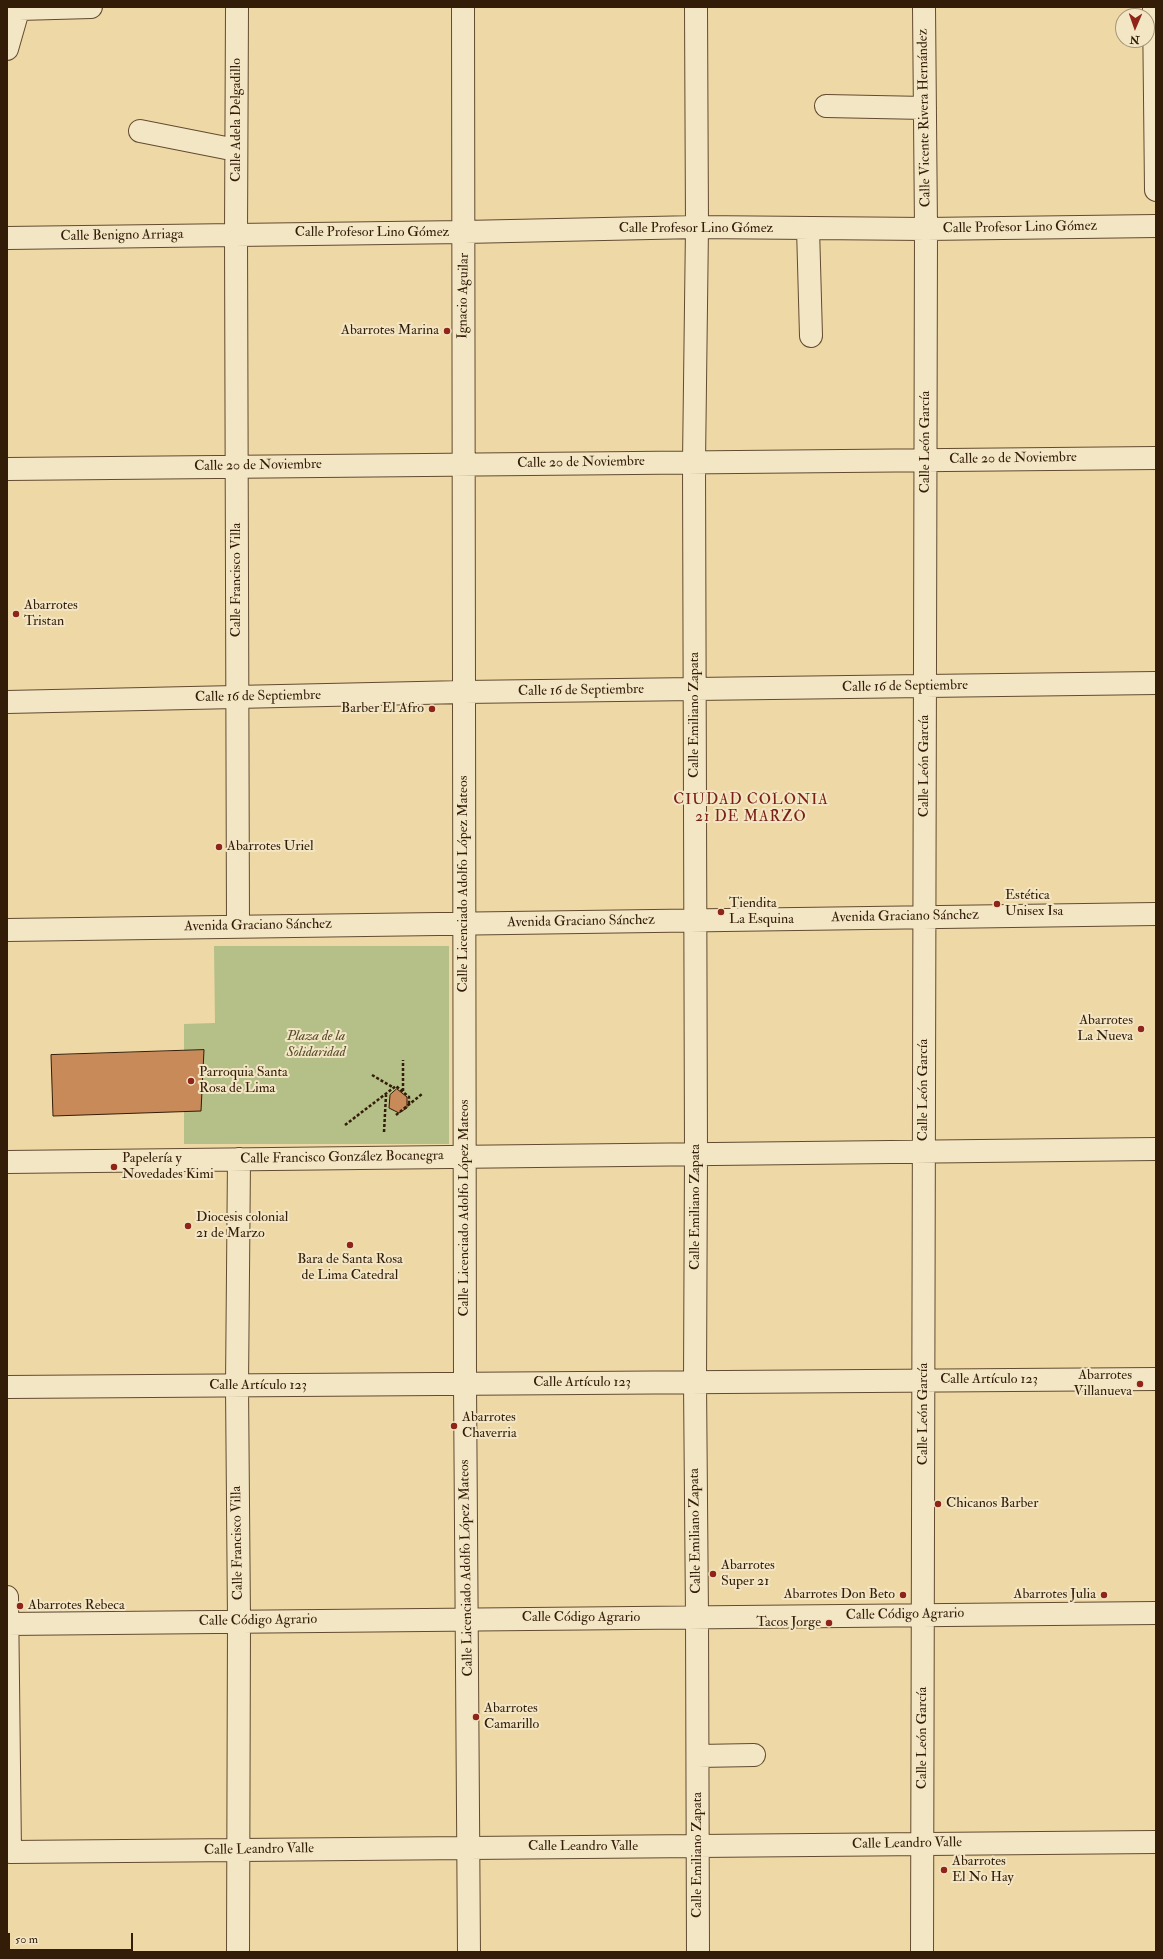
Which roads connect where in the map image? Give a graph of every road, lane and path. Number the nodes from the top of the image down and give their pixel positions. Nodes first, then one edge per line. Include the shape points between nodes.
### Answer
1 (91, 7) edge
2 (237, 7) edge
3 (463, 7) edge
4 (696, 7) edge
5 (924, 7) edge
6 (1154, 7) edge
7 (19, 8) edge
8 (7, 49) edge
9 (826, 106) dead end
10 (925, 108) junction
11 (1156, 113) edge
12 (140, 131) dead end
13 (236, 150) junction
14 (1156, 190) edge
15 (1156, 226) edge
16 (698, 227) junction
17 (808, 228) junction
18 (926, 228) junction
19 (464, 232) junction
20 (236, 234) junction
21 (7, 238) edge
22 (811, 336) dead end
23 (1156, 458) edge
24 (926, 460) junction
25 (694, 462) junction
26 (462, 465) junction
27 (236, 466) junction
28 (7, 469) edge
29 (1156, 683) edge
30 (925, 687) junction
31 (695, 690) junction
32 (464, 692) junction
33 (237, 698) junction
34 (7, 702) edge
35 (1156, 914) edge
36 (925, 917) junction
37 (696, 920) junction
38 (464, 923) junction
39 (238, 927) junction
40 (7, 930) edge
41 (403, 1060) dead end
42 (372, 1076) dead end
43 (394, 1088) junction
44 (403, 1092) junction
45 (386, 1094) junction
46 (422, 1094) dead end
47 (409, 1105) junction
48 (396, 1115) dead end
49 (345, 1125) dead end
50 (384, 1132) dead end
51 (1156, 1149) edge
52 (924, 1152) junction
53 (696, 1154) junction
54 (466, 1157) junction
55 (239, 1159) junction
56 (7, 1162) edge
57 (1156, 1379) edge
58 (924, 1381) junction
59 (695, 1382) junction
60 (465, 1384) junction
61 (237, 1386) junction
62 (7, 1387) edge
63 (7, 1597) edge
64 (1156, 1613) edge
65 (923, 1615) junction
66 (698, 1617) junction
67 (468, 1619) junction
68 (239, 1621) junction
69 (7, 1624) edge
70 (754, 1755) dead end
71 (698, 1756) junction
72 (8, 1797) edge
73 (1156, 1842) edge
74 (923, 1844) junction
75 (698, 1846) junction
76 (469, 1848) junction
77 (238, 1850) junction
78 (238, 1952) edge
79 (469, 1952) edge
80 (698, 1952) edge
81 (922, 1952) edge

1 - 7 street
2 - 13 street, Calle Adela Delgadillo
3 - 19 street, Ignacio Aguilar
4 - 16 street, Calle Emiliano Zapata
5 - 10 street, Calle Vicente Rivera Hernández
6 - 11 street
7 - 8 street
9 - 10 street
10 - 18 street, Calle Vicente Rivera Hernández
11 - 14 street
12 - 13 street
13 - 20 street, Calle Adela Delgadillo
15 - 18 street, Calle Profesor Lino Gómez
16 - 17 street, Calle Profesor Lino Gómez
16 - 19 street, Calle Profesor Lino Gómez
16 - 25 street, Calle Emiliano Zapata
17 - 18 street, Calle Profesor Lino Gómez
17 - 22 street
18 - 24 street, Calle León García
19 - 20 street, Calle Profesor Lino Gómez
19 - 26 street, Ignacio Aguilar
20 - 21 street, Calle Benigno Arriaga
20 - 27 street, Calle Francisco Villa
23 - 24 street, Calle 20 de Noviembre
24 - 25 street, Calle 20 de Noviembre
24 - 30 street, Calle León García
25 - 26 street, Calle 20 de Noviembre
25 - 31 street, Calle Emiliano Zapata
26 - 27 street, Calle 20 de Noviembre
26 - 32 street, Calle Licenciado Adolfo López Mateos
27 - 28 street, Calle 20 de Noviembre
27 - 33 street, Calle Francisco Villa
29 - 30 street, Calle 16 de Septiembre
30 - 31 street, Calle 16 de Septiembre
30 - 36 street, Calle León García
31 - 32 street, Calle 16 de Septiembre
31 - 37 street, Calle Emiliano Zapata
32 - 33 street, Calle 16 de Septiembre
32 - 38 street, Calle Licenciado Adolfo López Mateos
33 - 34 street, Calle 16 de Septiembre
33 - 39 street, Calle Francisco Villa
35 - 36 street, Avenida Graciano Sánchez
36 - 37 street, Avenida Graciano Sánchez
36 - 52 street, Calle León García
37 - 38 street, Avenida Graciano Sánchez
37 - 53 street, Calle Emiliano Zapata
38 - 39 street, Avenida Graciano Sánchez
38 - 54 street, Calle Licenciado Adolfo López Mateos
39 - 40 street, Avenida Graciano Sánchez
41 - 44 path
42 - 43 path
43 - 44 path via 396,1086
43 - 45 path
44 - 47 path via 409,1097
45 - 49 path
45 - 50 path
46 - 47 path
47 - 48 path
51 - 52 street, Calle Francisco González Bocanegra
52 - 53 street, Calle Francisco González Bocanegra
52 - 58 street, Calle León García
53 - 54 street, Calle Francisco González Bocanegra
53 - 59 street, Calle Emiliano Zapata
54 - 55 street, Calle Francisco González Bocanegra
54 - 60 street, Calle Licenciado Adolfo López Mateos
55 - 56 street, Calle Francisco González Bocanegra
55 - 61 street, Calle Francisco Villa
57 - 58 street, Calle Artículo 123
58 - 59 street, Calle Artículo 123
58 - 65 street, Calle León García
59 - 60 street, Calle Artículo 123
59 - 66 street, Calle Emiliano Zapata
60 - 61 street, Calle Artículo 123
60 - 67 street, Calle Licenciado Adolfo López Mateos
61 - 62 street, Calle Artículo 123
61 - 68 street, Calle Francisco Villa
63 - 69 street
64 - 65 street, Calle Código Agrario
65 - 66 street, Calle Código Agrario
65 - 74 street, Calle León García
66 - 67 street, Calle Código Agrario
66 - 71 street, Calle Emiliano Zapata
67 - 68 street, Calle Código Agrario
67 - 76 street, Calle Licenciado Adolfo López Mateos
68 - 69 street, Calle Código Agrario
68 - 77 street, Calle Francisco Villa
69 - 72 street
70 - 71 street
71 - 75 street, Calle Emiliano Zapata
72 - 77 street, Calle Leandro Valle via 10,1852
73 - 74 street, Calle Leandro Valle
74 - 75 street, Calle Leandro Valle
74 - 81 street, Calle León García
75 - 76 street, Calle Leandro Valle
75 - 80 street, Calle Emiliano Zapata
76 - 77 street, Calle Leandro Valle
76 - 79 street, Calle Licenciado Adolfo López Mateos
77 - 78 street, Calle Francisco Villa

